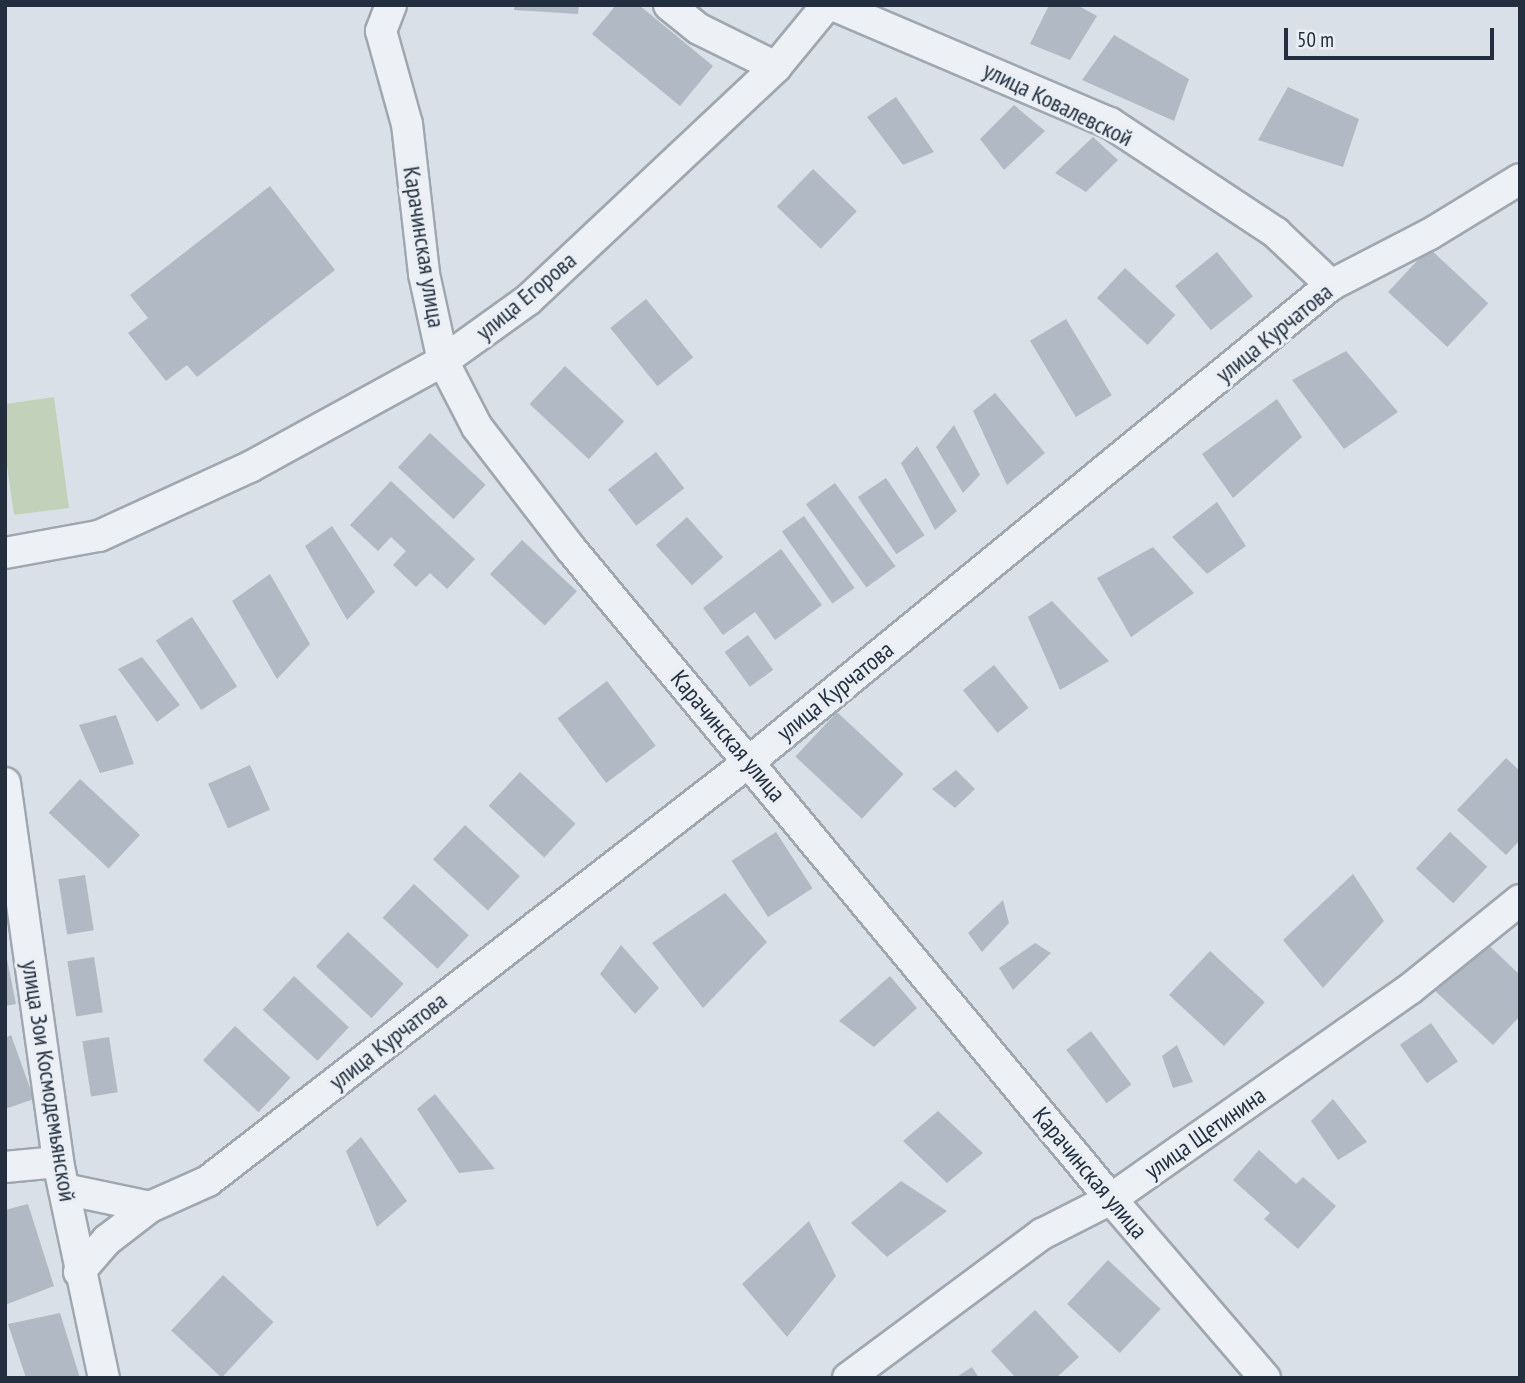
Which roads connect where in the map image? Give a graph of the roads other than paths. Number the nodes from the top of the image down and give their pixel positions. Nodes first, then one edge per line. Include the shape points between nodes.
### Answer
1 (365, 5) edge
2 (669, 5) edge
3 (827, 5) edge
4 (833, 5) edge
5 (386, 18) edge
6 (776, 67) junction
7 (1520, 179) edge
8 (1331, 285) junction
9 (443, 361) junction
10 (5, 553) edge
11 (750, 761) junction
12 (5, 783) edge
13 (1520, 900) edge
14 (5, 1167) edge
15 (61, 1175) junction
16 (1111, 1199) junction
17 (150, 1207) junction
18 (79, 1272) junction
19 (103, 1378) edge
20 (848, 1378) edge
21 (1265, 1378) edge

1 - 5 street
2 - 6 street via 699,29
3 - 6 street, улица Егорова
4 - 8 street, улица Ковалевской via 1110,123 1276,233
5 - 9 street, Карачинская улица via 407,124 424,274
6 - 9 street, улица Егорова via 528,300
7 - 8 street, улица Курчатова via 1430,234
8 - 11 street, улица Курчатова
9 - 10 street, улица Егорова via 250,467 99,536
9 - 11 street, Карачинская улица via 477,427 571,549
11 - 16 street, Карачинская улица
11 - 17 street, улица Курчатова via 208,1181
12 - 15 street, улица Зои Космодемьянской
13 - 16 street, улица Щетинина via 1410,989
14 - 15 street
15 - 17 street
15 - 18 street, улица Зои Космодемьянской
16 - 20 street, улица Щетинина via 1042,1234
16 - 21 street, Карачинская улица
17 - 18 street, улица Курчатова via 107,1240
18 - 19 street, улица Зои Космодемьянской

